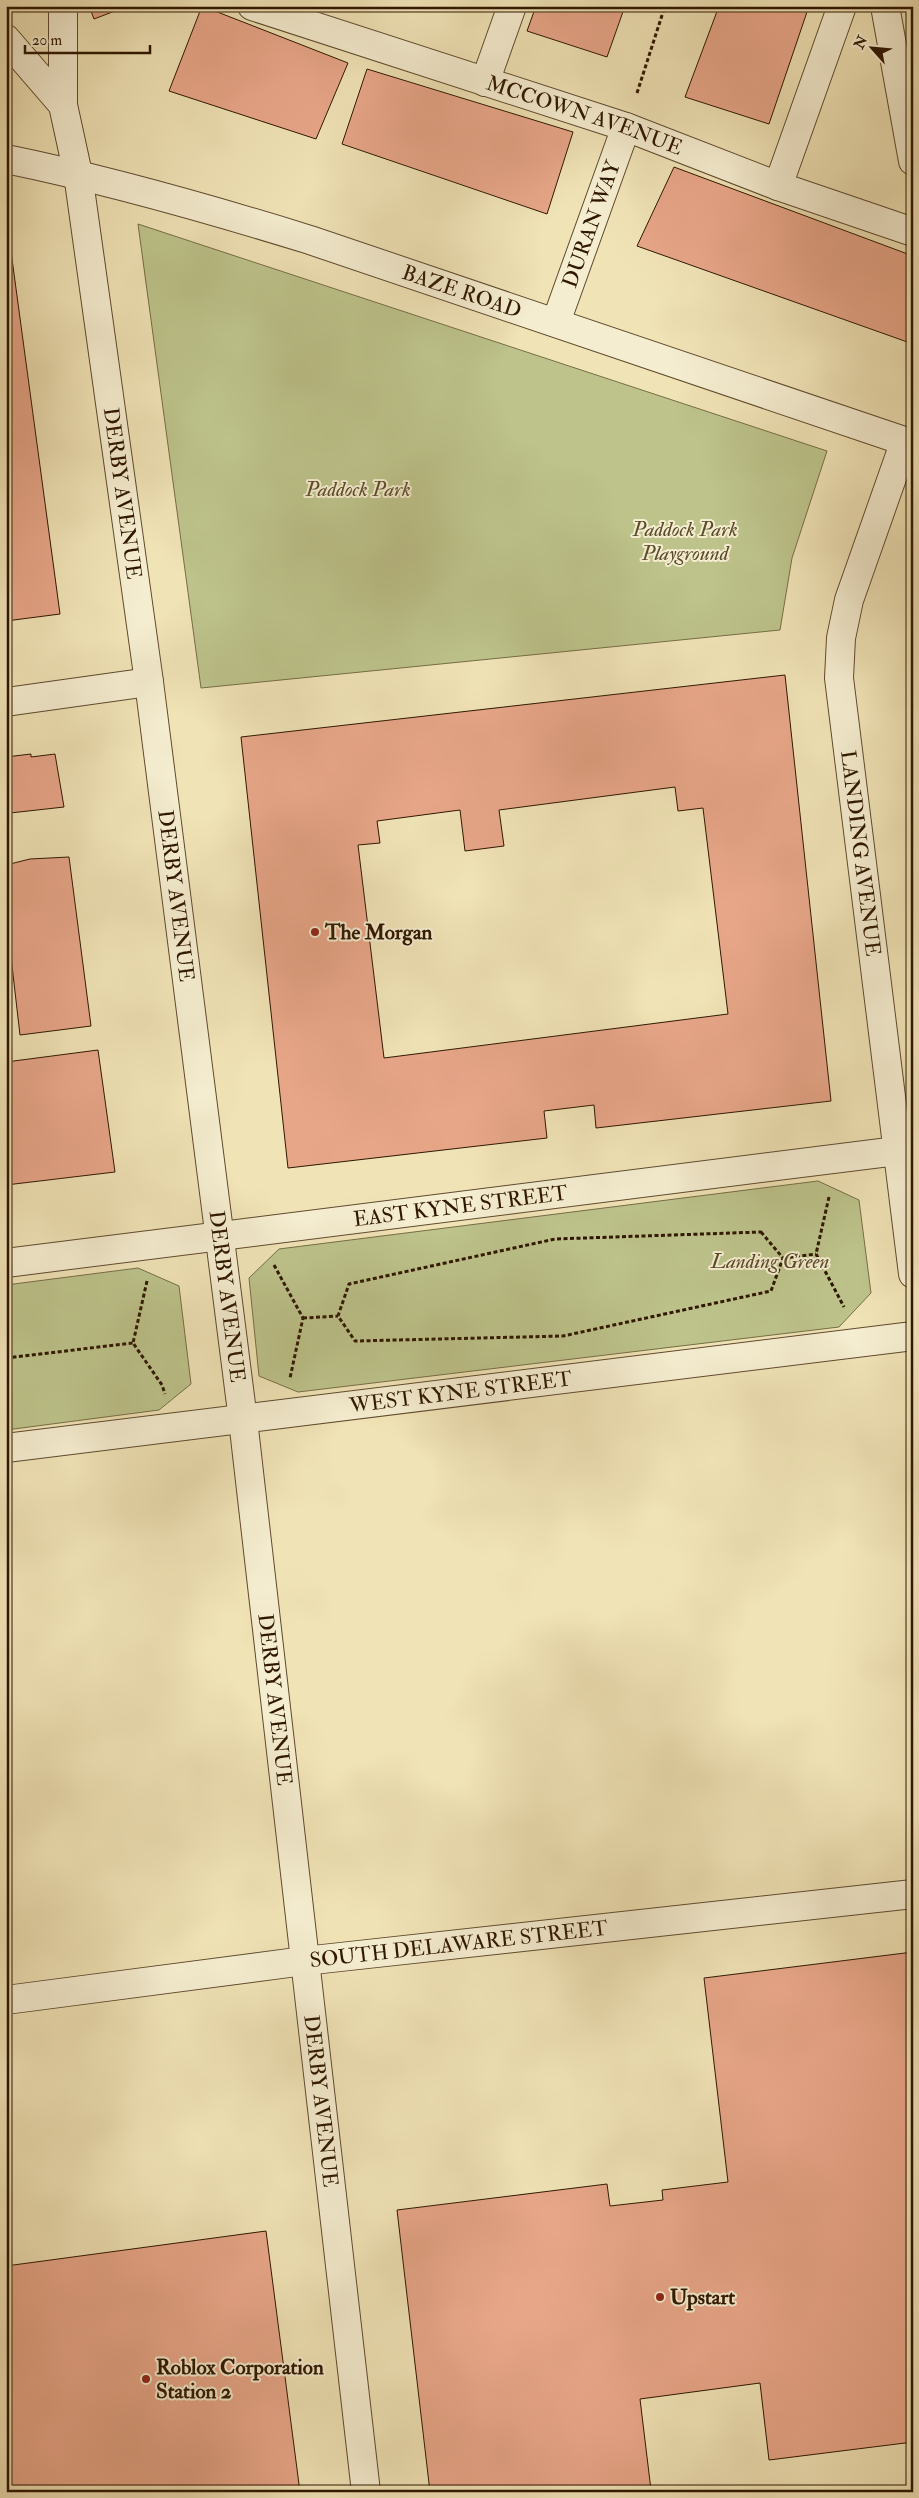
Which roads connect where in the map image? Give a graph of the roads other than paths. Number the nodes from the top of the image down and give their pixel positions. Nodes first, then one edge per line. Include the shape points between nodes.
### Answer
1 (63, 6) edge
2 (252, 6) edge
3 (512, 6) edge
4 (842, 6) edge
5 (885, 6) edge
6 (6, 39) edge
7 (485, 82) junction
8 (63, 105) junction
9 (626, 127) junction
10 (6, 159) edge
11 (913, 161) edge
12 (78, 174) junction
13 (778, 186) junction
14 (913, 232) edge
15 (556, 322) junction
16 (909, 443) edge
17 (149, 682) junction
18 (6, 702) edge
19 (905, 1150) edge
20 (219, 1236) junction
21 (6, 1263) edge
22 (913, 1274) edge
23 (913, 1336) edge
24 (243, 1420) junction
25 (6, 1448) edge
26 (913, 1894) edge
27 (304, 1961) junction
28 (6, 2000) edge
29 (366, 2492) edge

1 - 8 street, DERBY AVENUE
2 - 7 street, MCCOWN AVENUE
3 - 7 street
4 - 13 street
5 - 11 street
6 - 8 street, DERBY AVENUE
7 - 9 street, MCCOWN AVENUE
8 - 12 street, DERBY AVENUE
9 - 13 street, MCCOWN AVENUE
9 - 15 street, DURAN WAY
10 - 12 street, BAZE ROAD
12 - 15 street, BAZE ROAD via 228,214
12 - 17 street, DERBY AVENUE
13 - 14 street, MCCOWN AVENUE
15 - 16 street, BAZE ROAD
16 - 19 street, LANDING AVENUE via 849,600 841,638 839,678
17 - 18 street
17 - 20 street, DERBY AVENUE
19 - 20 street, EAST KYNE STREET
19 - 22 street, LANDING AVENUE
20 - 21 street, EAST KYNE STREET
20 - 24 street, DERBY AVENUE
23 - 24 street, WEST KYNE STREET
24 - 25 street, WEST KYNE STREET
24 - 27 street, DERBY AVENUE
26 - 27 street, SOUTH DELAWARE STREET
27 - 28 street, SOUTH DELAWARE STREET
27 - 29 street, DERBY AVENUE

